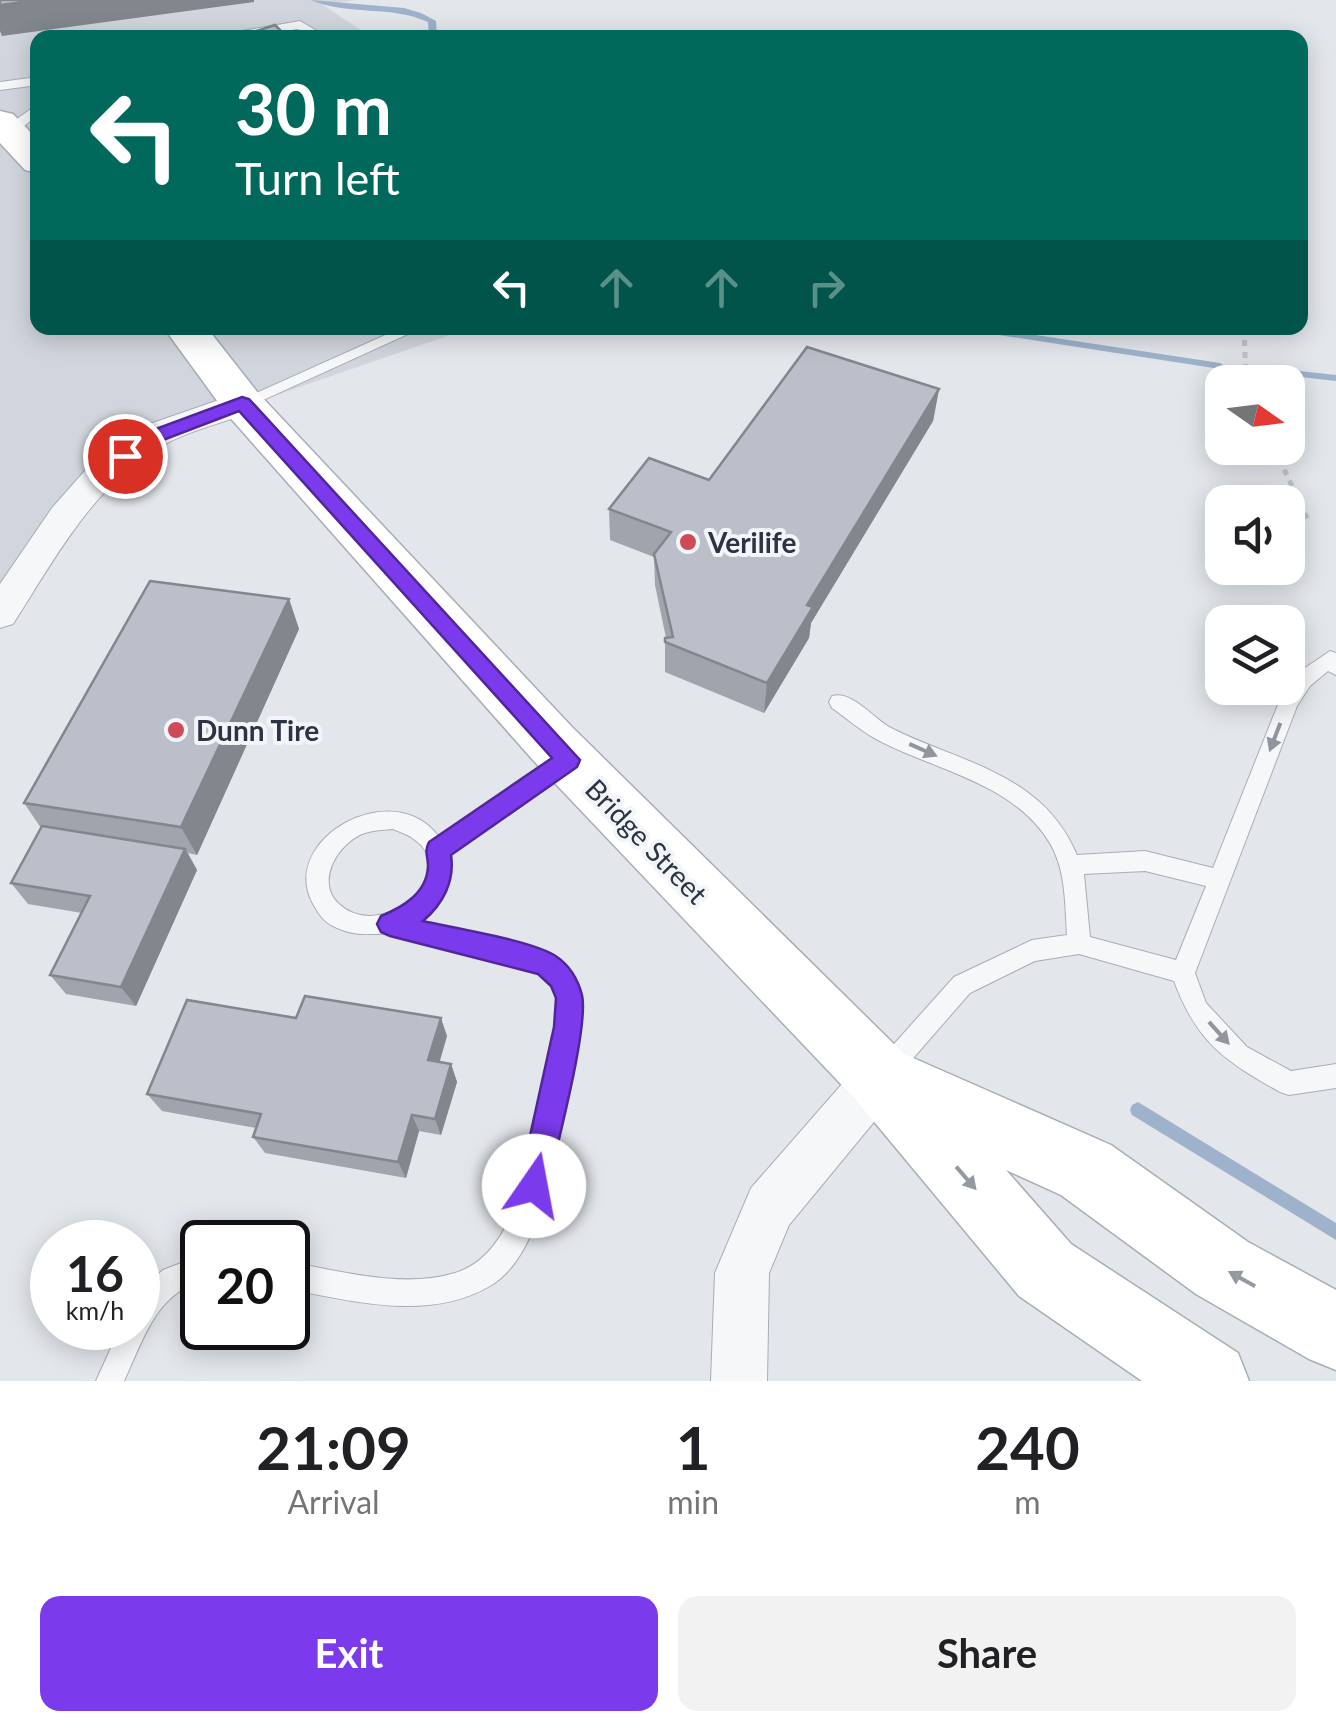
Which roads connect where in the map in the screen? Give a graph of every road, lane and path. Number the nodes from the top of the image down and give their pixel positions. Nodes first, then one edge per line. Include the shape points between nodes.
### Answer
1 (265, 30) edge
2 (309, 30) edge
3 (30, 82) edge
4 (0, 86) edge
5 (30, 112) edge
6 (4, 126) edge
7 (30, 154) edge
8 (190, 335) edge
9 (397, 335) edge
10 (1244, 335) edge
11 (1245, 365) edge
12 (242, 403) junction
13 (1282, 465) edge
14 (1309, 522) dead end
15 (0, 614) edge
16 (1336, 667) edge
17 (839, 702) dead end
18 (568, 760) junction
19 (438, 850) junction
20 (1070, 865) junction
21 (1219, 879) junction
22 (390, 924) junction
23 (1080, 944) junction
24 (1183, 973) junction
25 (1336, 1076) edge
26 (880, 1077) junction
27 (180, 1274) edge
28 (310, 1279) edge
29 (160, 1289) edge
30 (1336, 1332) edge
31 (124, 1350) edge
32 (110, 1381) edge
33 (739, 1381) edge
34 (1210, 1381) edge

1 - 2 lane
3 - 4 lane
5 - 6 lane
6 - 7 main road
8 - 12 main road, Bridge Street
9 - 12 lane
10 - 11 path
12 - 15 street via 148,438 102,472
12 - 18 main road, Bridge Street
13 - 14 path
16 -> 21 lane via 1330,659 1303,680 1288,703
17 -> 20 lane via 882,732 1021,799 1052,832
18 - 19 lane
18 - 26 main road, Bridge Street
19 - 22 lane via 436,886 425,903
19 - 22 lane via 413,825 395,820 356,827 326,853 317,887 334,916 370,927
20 - 21 lane via 1145,861
20 - 23 lane
21 - 24 lane
22 - 28 lane via 546,964 562,978 567,1027 534,1186 502,1254 487,1272 459,1287 426,1294
23 - 24 lane
23 - 26 lane via 1032,951 962,986
24 -> 25 lane via 1198,1010 1238,1055 1289,1083
30 -> 26 main road, Bridge Street via 1222,1268 1086,1170
26 - 33 street via 770,1207 742,1273
26 -> 34 main road, Bridge Street via 1046,1270
27 - 29 lane
31 - 32 lane

